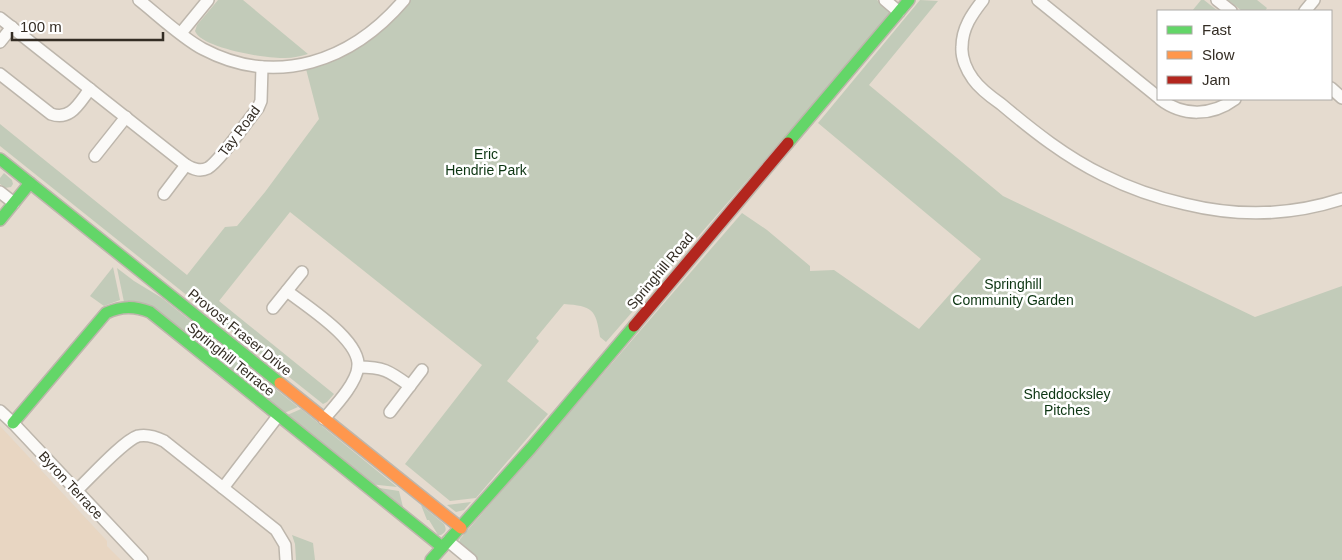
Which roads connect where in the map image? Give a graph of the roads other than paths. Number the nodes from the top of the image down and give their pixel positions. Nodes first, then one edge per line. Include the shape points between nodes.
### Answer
1 (139, 0) edge
2 (208, 0) edge
3 (404, 0) edge
4 (884, 0) edge
5 (909, 0) edge
6 (983, 0) edge
7 (1038, 0) edge
8 (1217, 0) edge
9 (1314, 0) edge
10 (1053, 4) edge
11 (1230, 10) edge
12 (1306, 10) edge
13 (899, 12) junction
14 (0, 18) edge
15 (12, 27) junction
16 (180, 33) junction
17 (0, 42) edge
18 (262, 67) junction
19 (0, 74) edge
20 (90, 89) junction
21 (1332, 89) edge
22 (1157, 96) edge
23 (1342, 98) edge
24 (1162, 100) edge
25 (1234, 100) edge
26 (126, 117) junction
27 (96, 156) dead end
28 (0, 159) edge
29 (186, 165) junction
30 (30, 183) junction
31 (0, 192) edge
32 (164, 194) dead end
33 (1342, 199) edge
34 (14, 204) junction
35 (0, 220) edge
36 (302, 272) dead end
37 (287, 291) junction
38 (273, 308) dead end
39 (358, 367) junction
40 (422, 370) dead end
41 (410, 386) junction
42 (0, 412) edge
43 (390, 412) dead end
44 (278, 416) junction
45 (324, 419) junction
46 (13, 423) junction
47 (223, 488) junction
48 (76, 491) junction
49 (461, 528) junction
50 (445, 544) junction
51 (142, 560) edge
52 (286, 560) edge
53 (431, 560) edge
54 (471, 560) edge

1 - 16 street
2 - 16 street
3 - 18 street via 378,28 339,53 290,66
4 - 13 street
5 - 13 street, Springhill Road
6 - 33 street via 966,24 961,48 967,69 979,87 1077,162 1163,198 1221,210 1280,213
7 - 10 street
8 - 11 street
9 - 12 street
10 - 22 street
13 - 49 street, Springhill Road
14 - 15 street
15 - 17 street
15 - 20 street
16 - 18 street via 202,48 232,61
18 - 29 street, Tay Road via 261,101 252,115 214,164 202,170
19 - 20 street via 58,117 72,112
20 - 26 street
21 - 23 street
24 - 25 street via 1194,113 1222,108
26 - 27 street
26 - 29 street
28 - 30 street, Provost Fraser Drive
29 - 32 street
30 - 34 street
30 - 45 street, Provost Fraser Drive
31 - 34 street
34 - 35 street
36 - 37 street
37 - 38 street
37 - 39 street via 348,340
39 - 41 street via 389,371
39 - 45 street via 352,382
40 - 41 street
41 - 43 street
42 - 46 street, Byron Terrace
44 - 46 street, Springhill Terrace via 150,312 123,306 106,313 98,321
44 - 47 street
44 - 50 street, Springhill Terrace
45 - 49 street, Provost Fraser Drive
46 - 48 street, Byron Terrace
47 - 48 street via 164,441 138,436 127,442
47 - 52 street via 276,530 285,545
48 - 51 street, Byron Terrace
49 - 50 street, Springhill Road
50 - 53 street, Springhill Road
50 - 54 street

